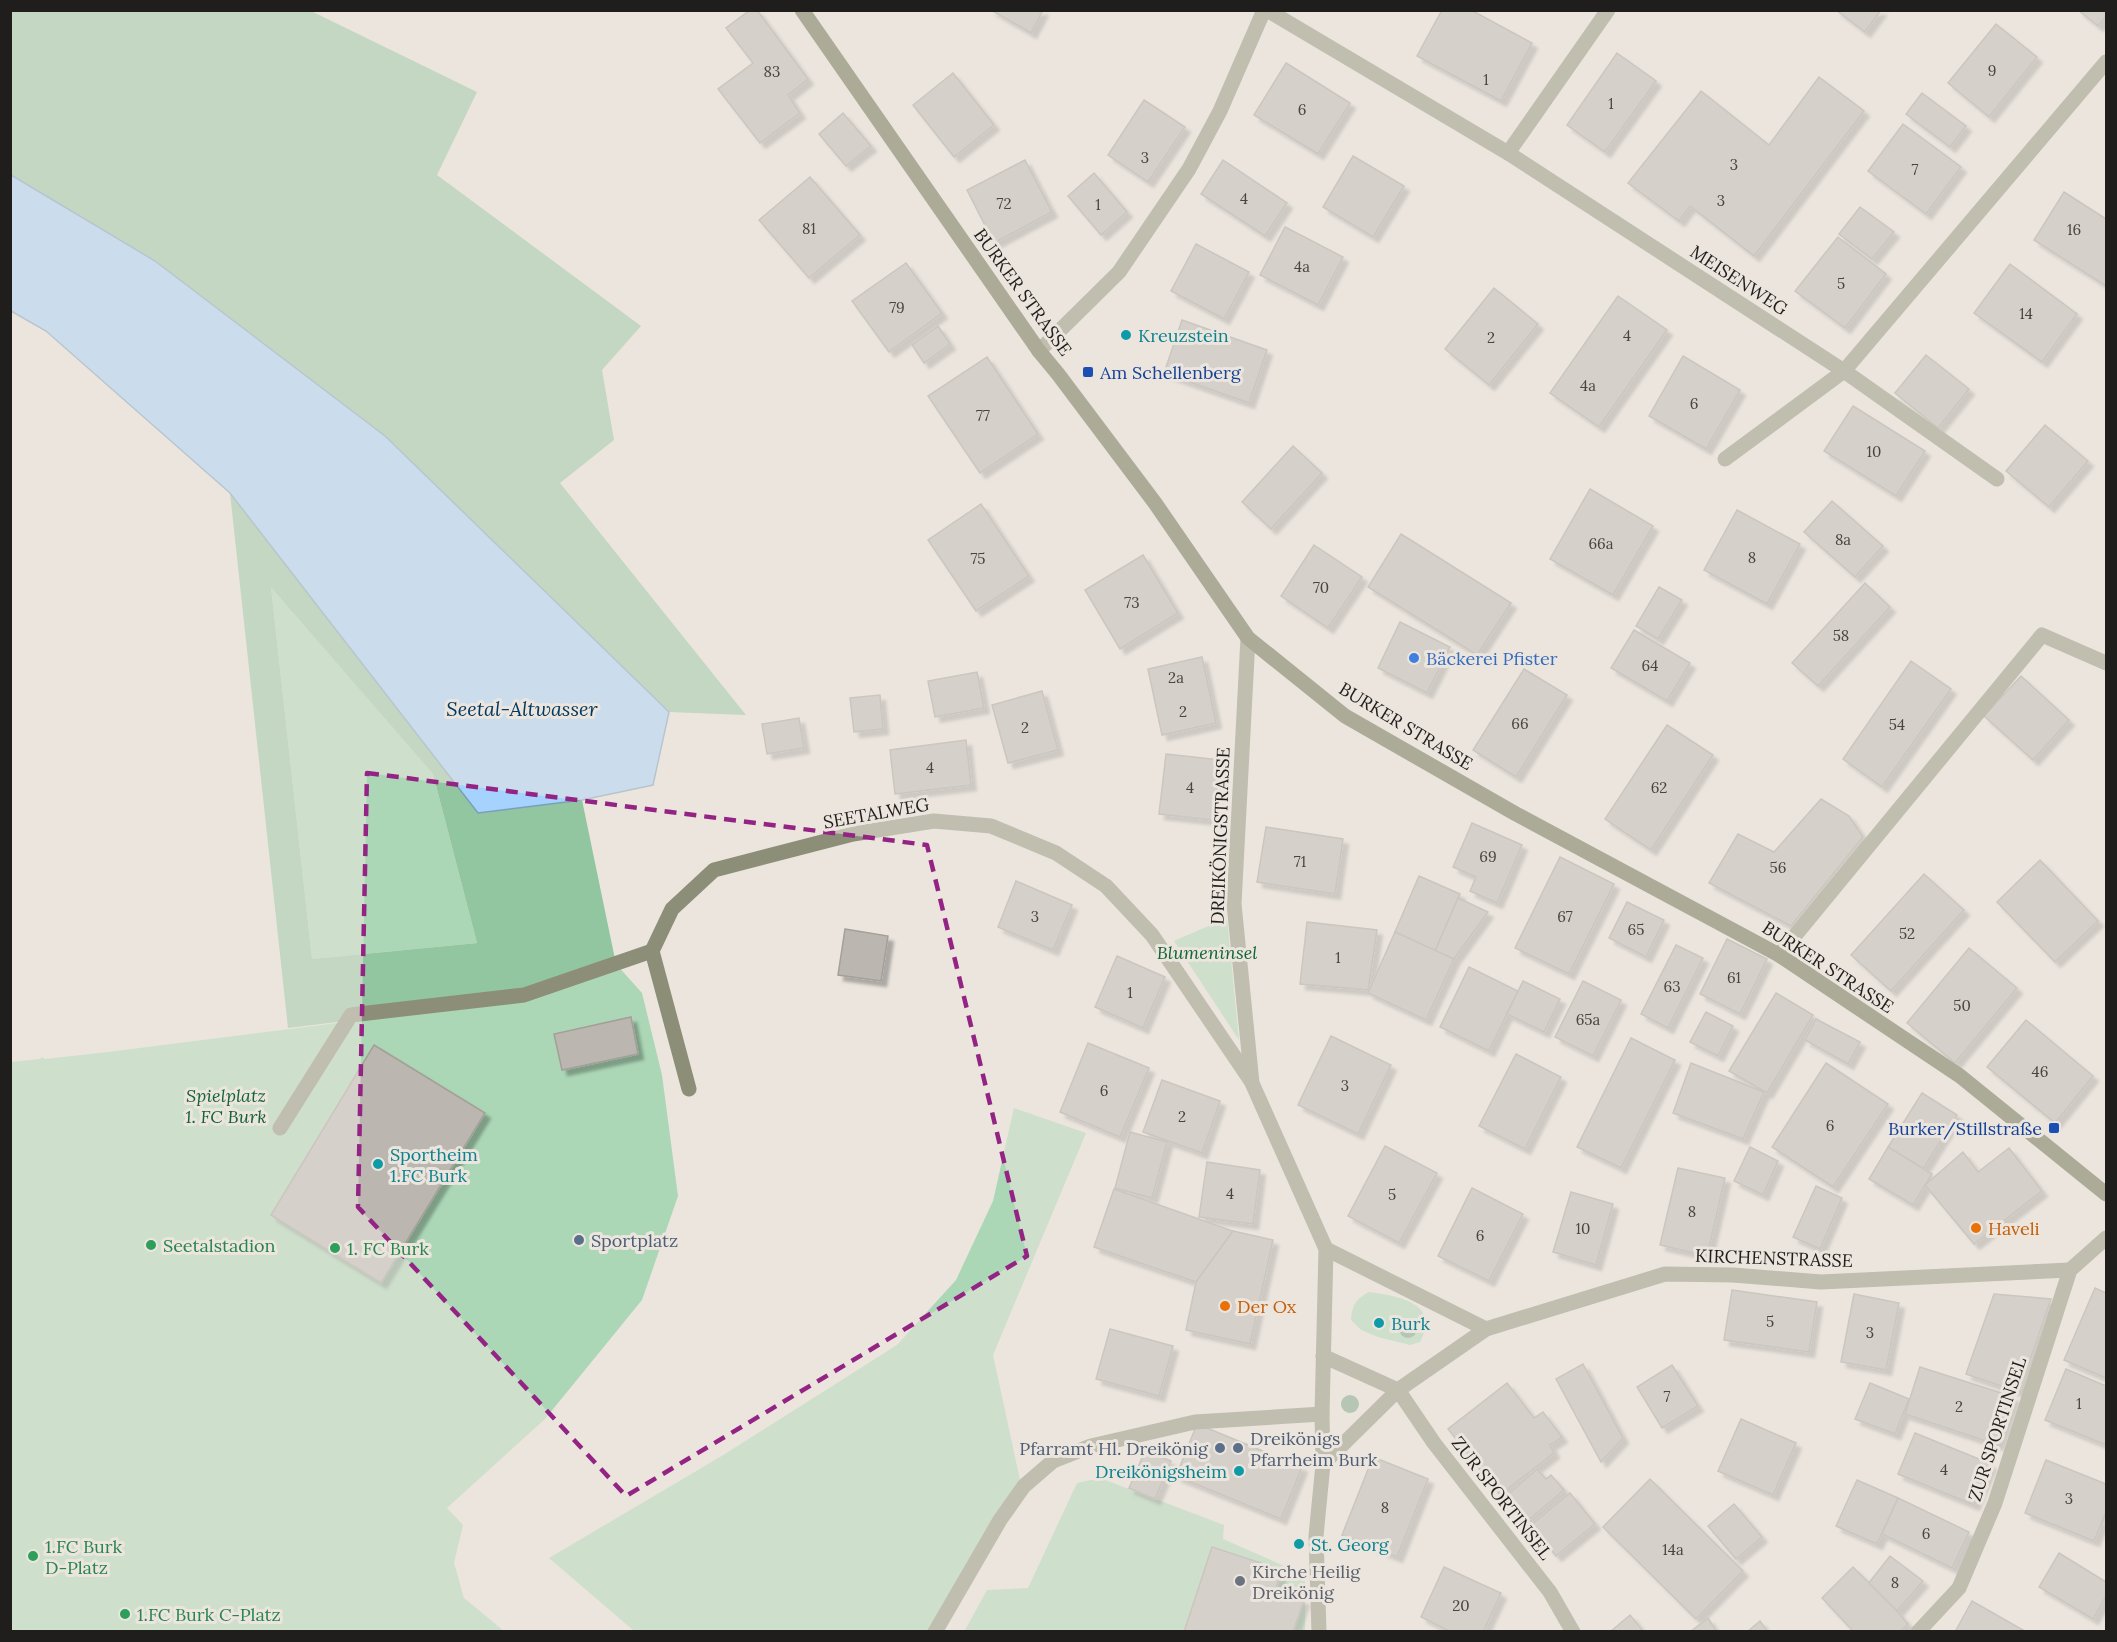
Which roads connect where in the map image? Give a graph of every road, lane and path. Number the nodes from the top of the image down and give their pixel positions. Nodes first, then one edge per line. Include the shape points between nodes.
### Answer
1 (802, 10) edge
2 (1266, 10) edge
3 (1608, 10) edge
4 (2106, 62) edge
5 (1508, 153) junction
6 (1039, 351) junction
7 (1844, 371) junction
8 (1725, 459) dead end
9 (1997, 479) dead end
10 (1248, 638) junction
11 (2106, 663) edge
12 (652, 951) junction
13 (1779, 956) junction
14 (1252, 1083) junction
15 (689, 1089) dead end
16 (280, 1128) dead end
17 (2106, 1194) edge
18 (2106, 1238) edge
19 (1326, 1249) junction
20 (2070, 1270) junction
21 (1486, 1329) junction
22 (1323, 1356) junction
23 (1398, 1390) junction
24 (1322, 1414) junction
25 (1323, 1464) junction
26 (935, 1632) edge
27 (1319, 1632) edge
28 (1573, 1632) edge
29 (1918, 1632) edge

1 - 6 main road, BURKER STRASSE
2 - 5 street, MEISENWEG
2 - 6 street via 1189,169 1119,272
3 - 5 street
4 - 7 street
5 - 7 street, MEISENWEG
6 - 10 main road, BURKER STRASSE via 1155,503
7 - 8 street
7 - 9 street, MEISENWEG
10 - 13 main road, BURKER STRASSE via 1345,716 1516,814
10 - 14 street, DREIKÖNIGSTRASSE via 1234,904
11 - 13 street via 2042,635
12 - 14 street, SEETALWEG via 672,909 714,870 853,834 934,821 991,826 1056,853 1106,886 1152,935
12 - 15 street
12 - 16 street via 524,995 351,1015
13 - 17 main road, BURKER STRASSE via 1960,1076
14 - 19 street, DREIKÖNIGSTRASSE
18 - 20 street
19 - 21 street
19 - 22 street, DREIKÖNIGSTRASSE
20 - 21 street, KIRCHENSTRASSE via 1821,1282 1665,1274
20 - 29 street, ZUR SPORTINSEL via 1995,1503 1959,1588
21 - 23 street, KIRCHENSTRASSE
22 - 23 street
22 - 24 street, DREIKÖNIGSTRASSE
23 - 25 street, KIRCHENSTRASSE
23 - 28 street, ZUR SPORTINSEL via 1434,1443 1550,1592
24 - 25 street
24 - 26 street via 1195,1422 1090,1446 1053,1461 1024,1486 1000,1520
25 - 27 street via 1316,1536

